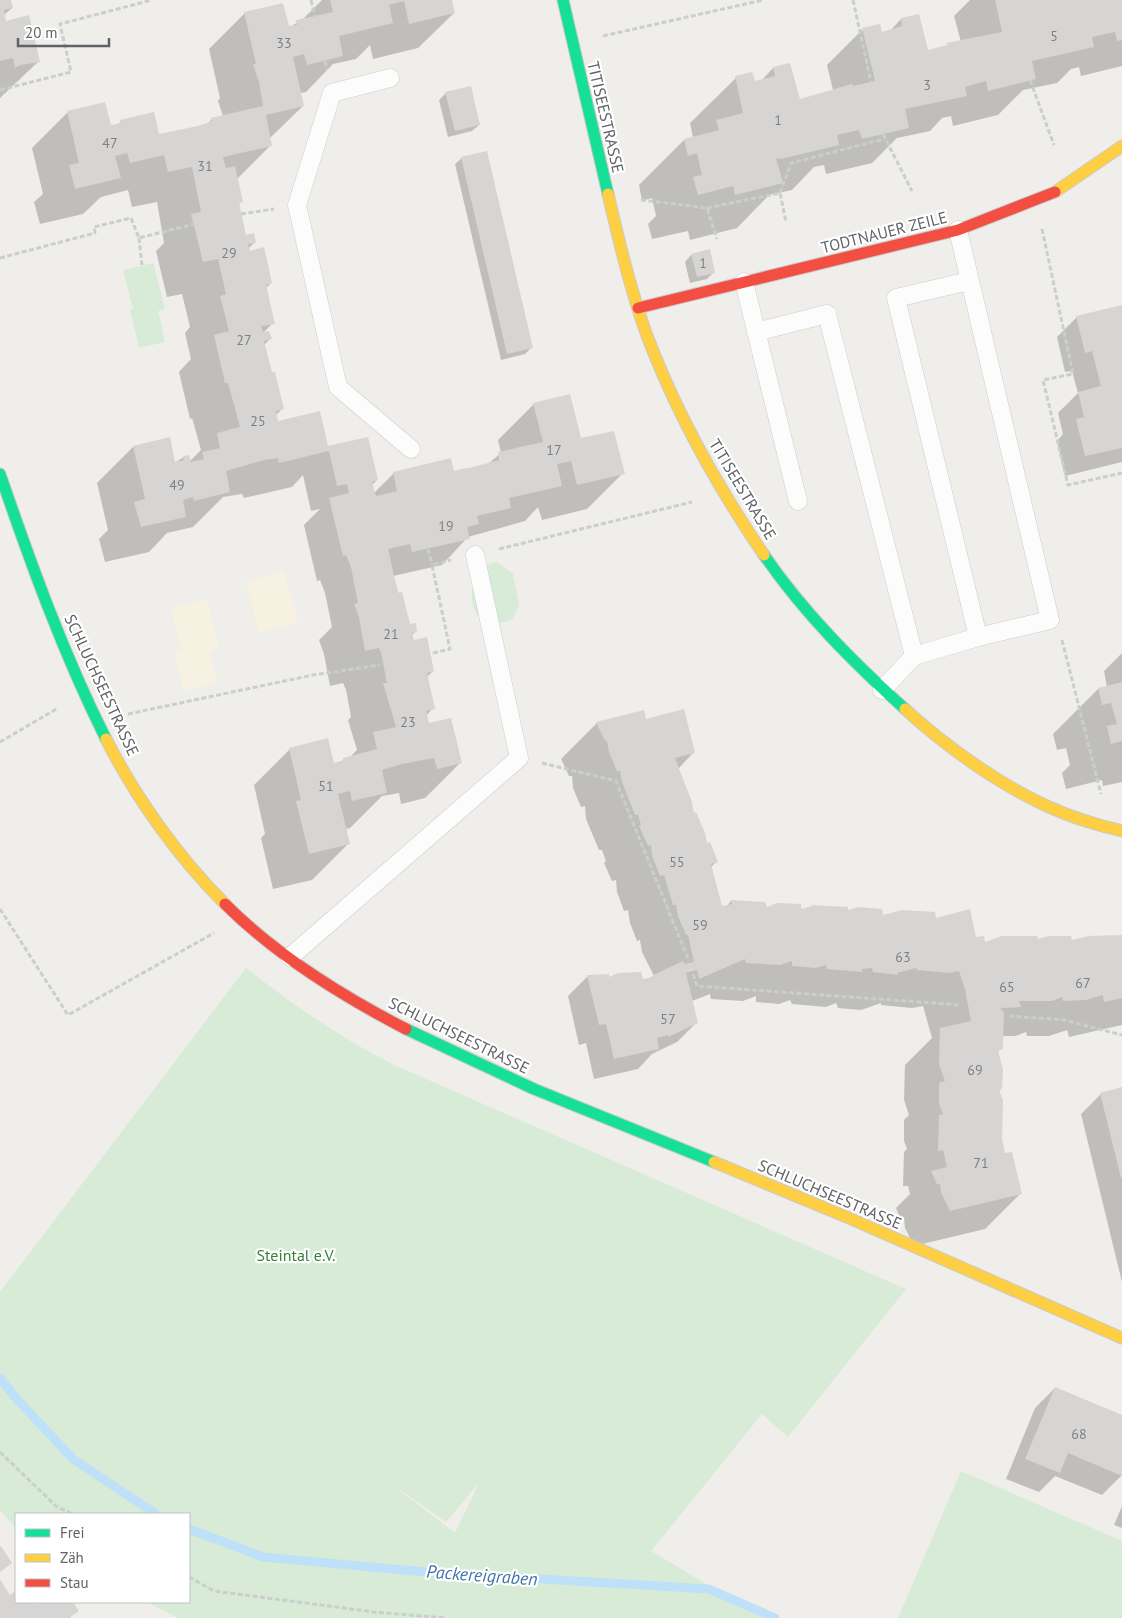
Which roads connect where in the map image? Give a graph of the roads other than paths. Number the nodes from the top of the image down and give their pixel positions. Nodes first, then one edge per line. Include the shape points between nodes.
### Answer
1 (563, 0) edge
2 (390, 78) dead end
3 (1122, 146) edge
4 (958, 230) junction
5 (969, 281) junction
6 (744, 282) junction
7 (638, 308) junction
8 (756, 332) junction
9 (411, 449) dead end
10 (0, 474) edge
11 (798, 501) dead end
12 (474, 555) road end
13 (978, 637) junction
14 (914, 656) junction
15 (882, 690) junction
16 (1122, 831) edge
17 (290, 958) junction
18 (1122, 1338) edge

1 - 7 street, TITISEESTRASSE via 608,199
2 - 9 lane via 332,93 297,205 338,387
3 - 4 street, TODTNAUER ZEILE via 1052,193
4 - 5 lane
4 - 6 street, TODTNAUER ZEILE
5 - 13 lane via 1050,620
5 - 13 lane via 896,298
6 - 7 street, TODTNAUER ZEILE
6 - 8 lane
7 - 15 street, TITISEESTRASSE via 679,410 708,466 768,562 821,628
8 - 11 lane
8 - 14 lane via 827,314
10 - 17 street, SCHLUCHSEESTRASSE via 35,575 73,665 122,767 160,826 199,873 243,921
12 - 17 lane via 519,758
13 - 14 lane
14 - 15 lane
15 - 16 street, TITISEESTRASSE via 953,747 1033,799 1089,822
17 - 18 street, SCHLUCHSEESTRASSE via 364,1006 428,1042 486,1069 794,1195

